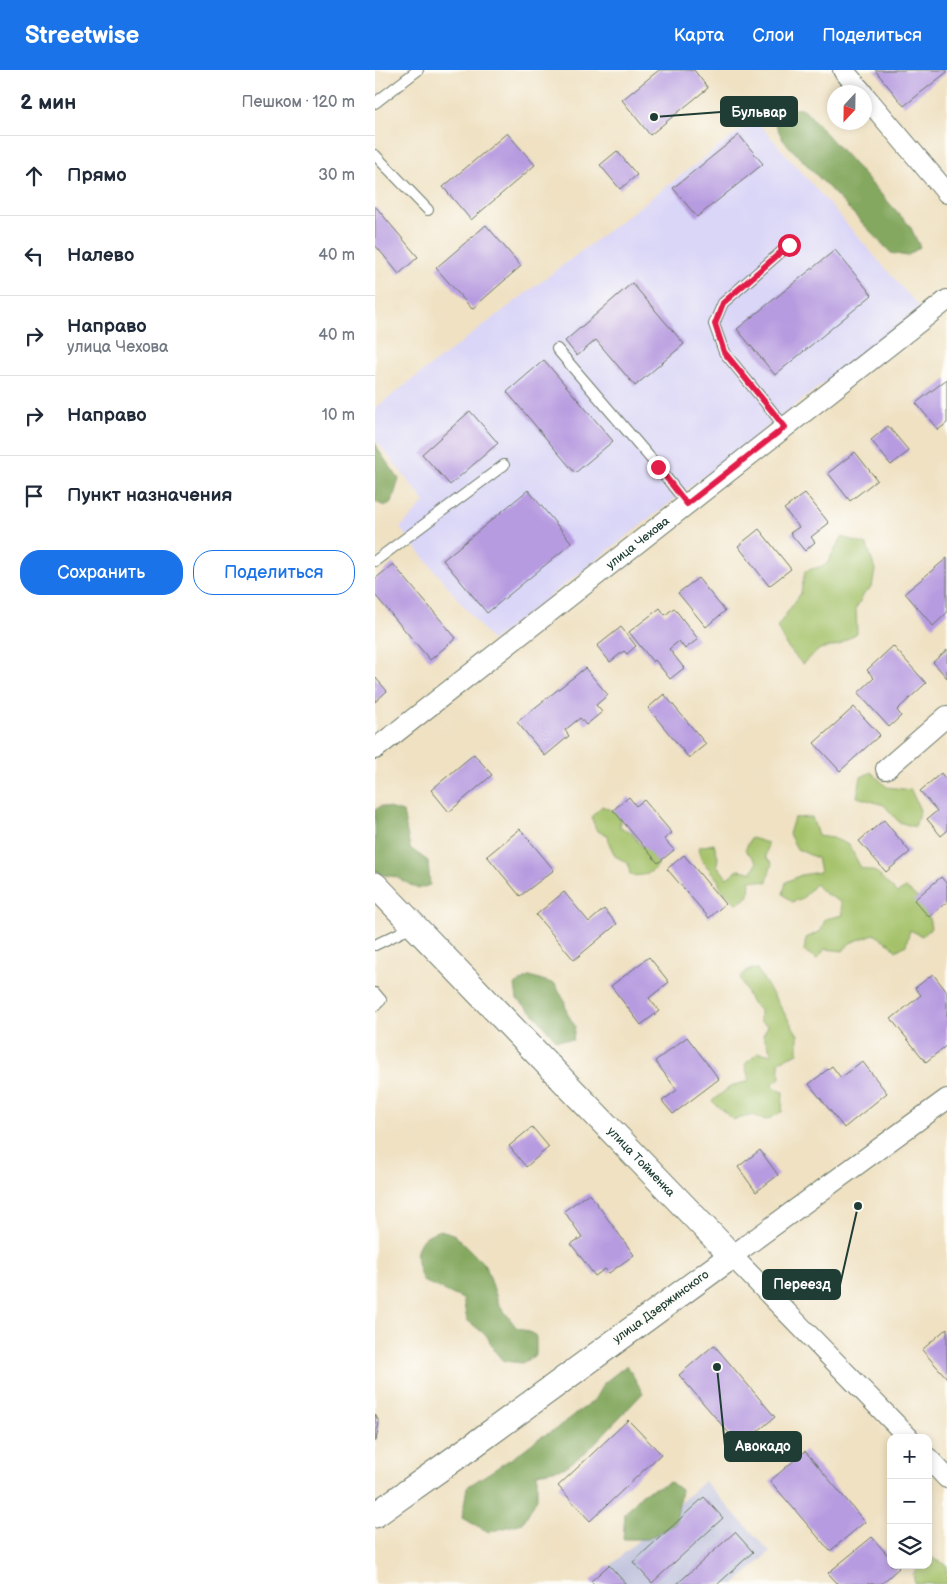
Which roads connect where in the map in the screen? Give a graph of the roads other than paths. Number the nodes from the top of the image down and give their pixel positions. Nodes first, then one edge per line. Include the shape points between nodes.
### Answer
1 (418, 70) edge
2 (843, 70) edge
3 (856, 85) edge
4 (375, 103) edge
5 (872, 104) edge
6 (375, 155) edge
7 (947, 193) edge
8 (428, 210) dead end
9 (789, 245) dead end
10 (947, 300) edge
11 (557, 348) dead end
12 (785, 427) junction
13 (504, 465) dead end
14 (687, 504) junction
15 (375, 560) edge
16 (947, 716) edge
17 (375, 749) edge
18 (886, 769) dead end
19 (375, 885) edge
20 (415, 926) junction
21 (375, 945) edge
22 (375, 993) edge
23 (375, 1006) edge
24 (947, 1099) edge
25 (731, 1256) junction
26 (905, 1434) edge
27 (932, 1462) edge
28 (947, 1478) edge
29 (375, 1515) edge

1 - 4 lane
2 - 3 street
5 - 7 street
6 - 8 lane
9 - 12 lane via 723,303 715,324 724,352
10 - 12 street, улица Чехова
11 - 14 lane
12 - 14 street, улица Чехова
13 - 15 lane
14 - 17 street, улица Чехова
16 - 18 street
19 - 20 street, улица Тойменка
20 - 21 lane
20 - 25 street, улица Тойменка
22 - 23 lane via 381,1000
24 - 25 street, улица Дзержинского
25 - 26 street, улица Тойменка
25 - 29 street, улица Дзержинского
27 - 28 street

